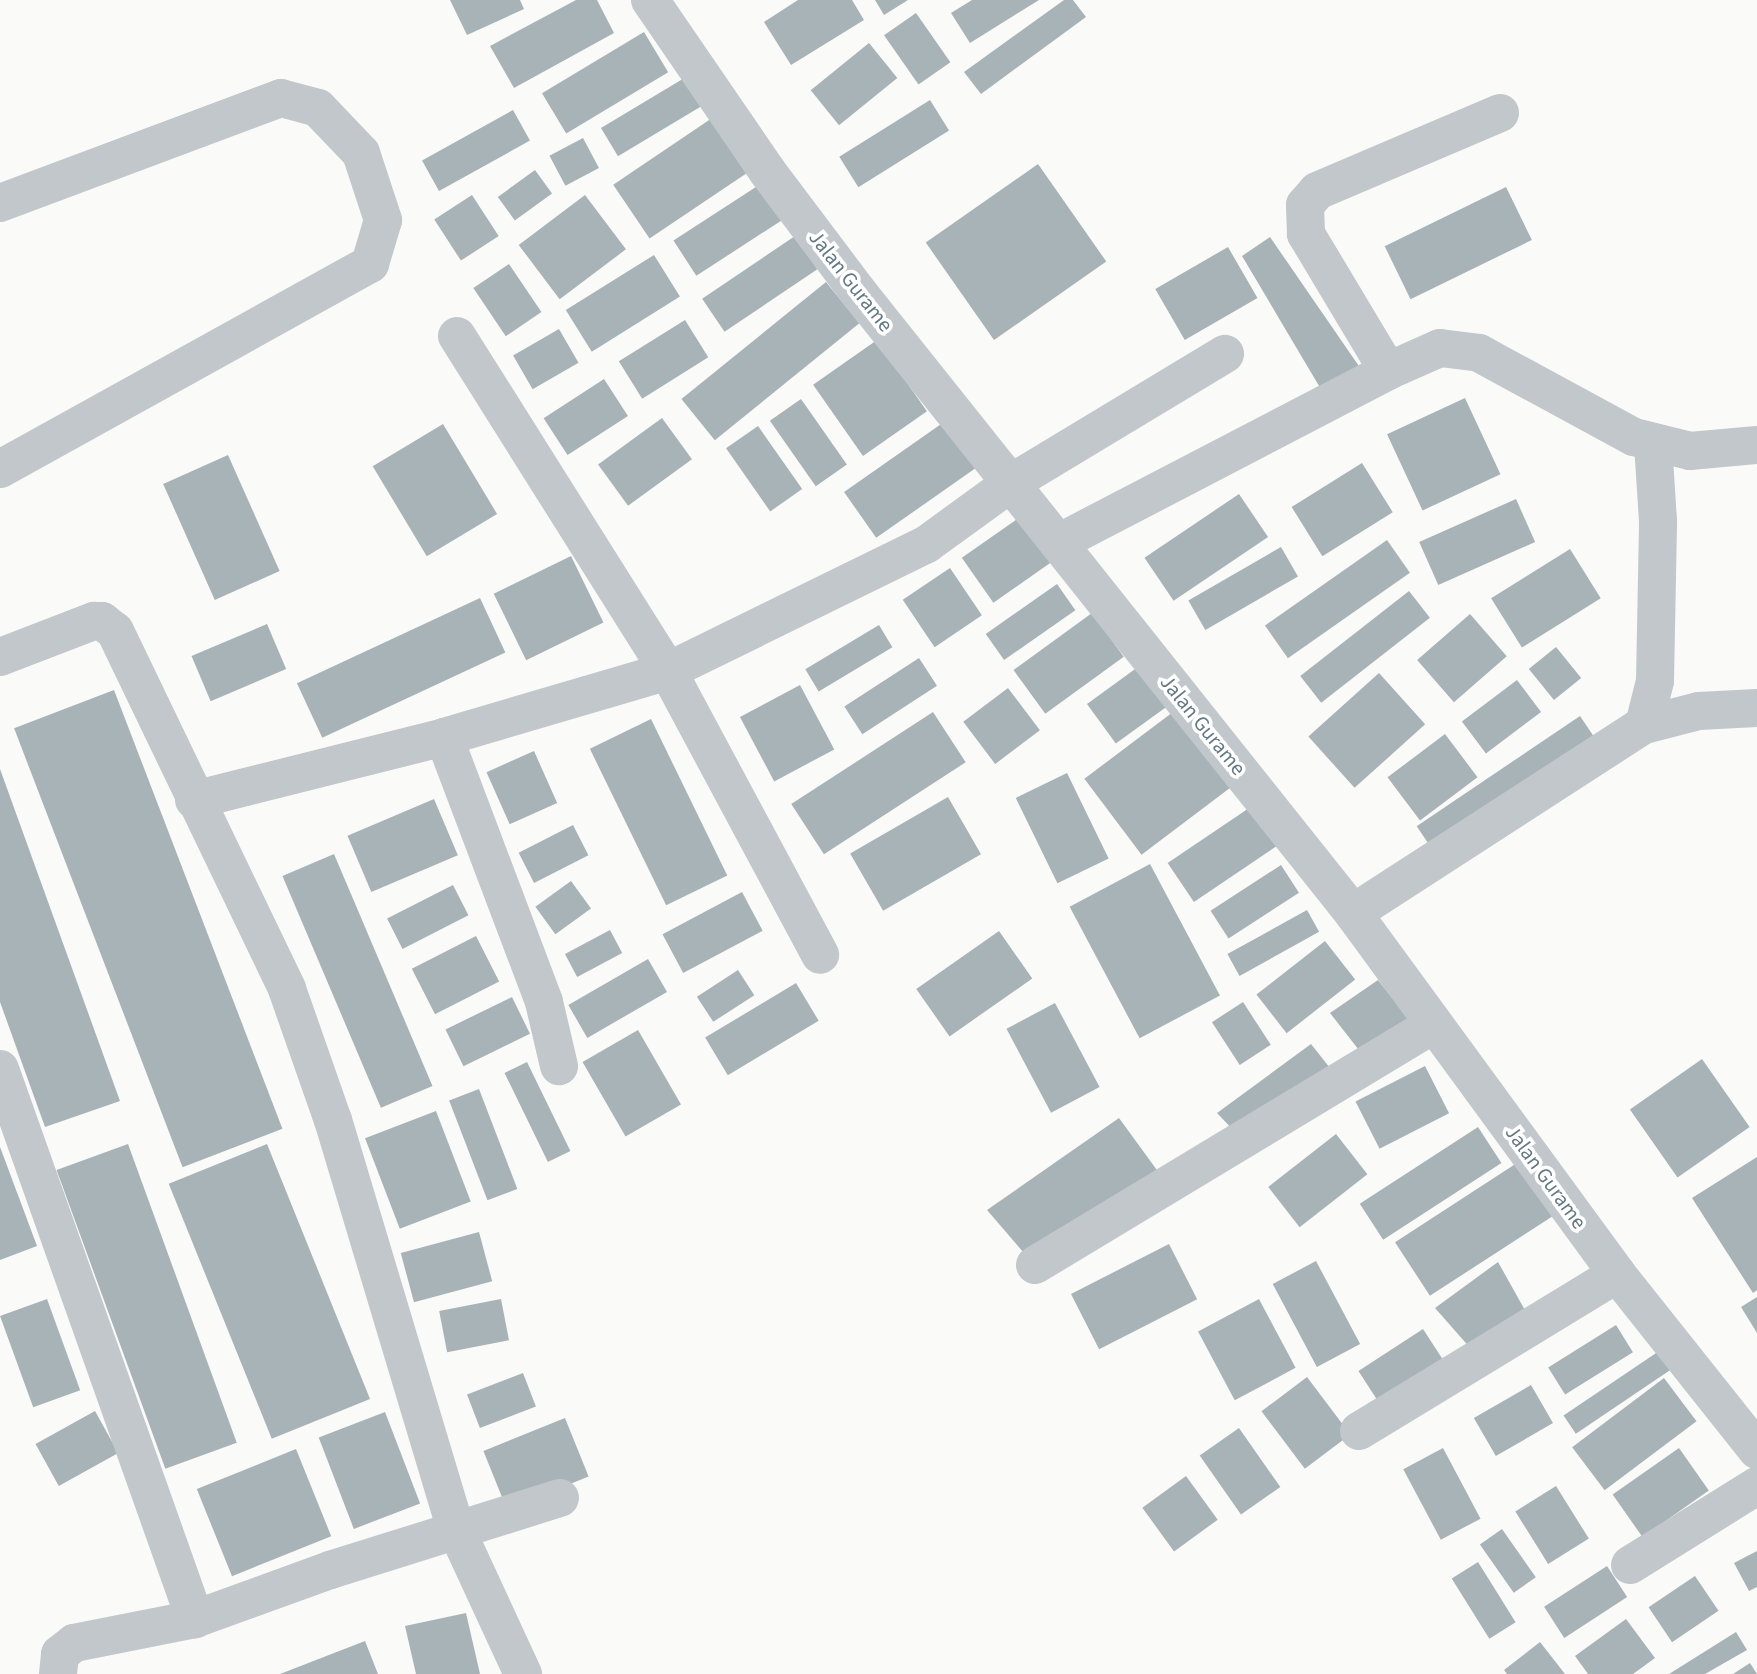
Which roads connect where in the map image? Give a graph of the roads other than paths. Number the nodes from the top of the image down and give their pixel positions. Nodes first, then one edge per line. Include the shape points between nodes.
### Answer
1 (650, 0) edge
2 (1500, 113) dead end
3 (0, 202) edge
4 (457, 336) dead end
5 (1225, 354) dead end
6 (1388, 371) junction
7 (1653, 443) junction
8 (1757, 445) edge
9 (0, 469) edge
10 (1011, 483) junction
11 (1058, 542) junction
12 (0, 657) edge
13 (668, 671) junction
14 (1757, 708) edge
15 (1644, 725) junction
16 (444, 737) junction
17 (194, 800) junction
18 (1353, 912) junction
19 (820, 955) dead end
20 (1434, 1024) junction
21 (559, 1066) dead end
22 (0, 1069) edge
23 (1035, 1265) dead end
24 (1617, 1274) junction
25 (1359, 1431) dead end
26 (1757, 1450) edge
27 (1757, 1486) edge
28 (559, 1498) dead end
29 (456, 1529) junction
30 (1630, 1565) dead end
31 (195, 1619) junction
32 (58, 1674) edge
33 (523, 1674) edge

1 - 10 street, Jalan Gurame via 767,171
2 - 6 street via 1317,191 1305,205 1306,233
3 - 9 street via 281,98 318,108 361,153 383,220 370,264
4 - 13 street
5 - 10 street
6 - 7 street via 1440,348 1466,348
6 - 11 street
7 - 8 street via 1690,451
7 - 15 street via 1658,521 1655,681
10 - 11 street, Jalan Gurame
10 - 13 street via 927,544
11 - 18 street, Jalan Gurame
12 - 17 street via 94,621 110,627
13 - 16 street
13 - 19 street
14 - 15 street via 1699,711
15 - 18 street
16 - 17 street
16 - 21 street via 535,976
17 - 29 street via 287,989 337,1133
18 - 20 street, Jalan Gurame
20 - 23 street
20 - 24 street, Jalan Gurame
22 - 31 street
24 - 25 street
24 - 26 street, Jalan Gurame
27 - 30 street
28 - 29 street
29 - 31 street
29 - 33 street
31 - 32 street via 74,1643 60,1654

